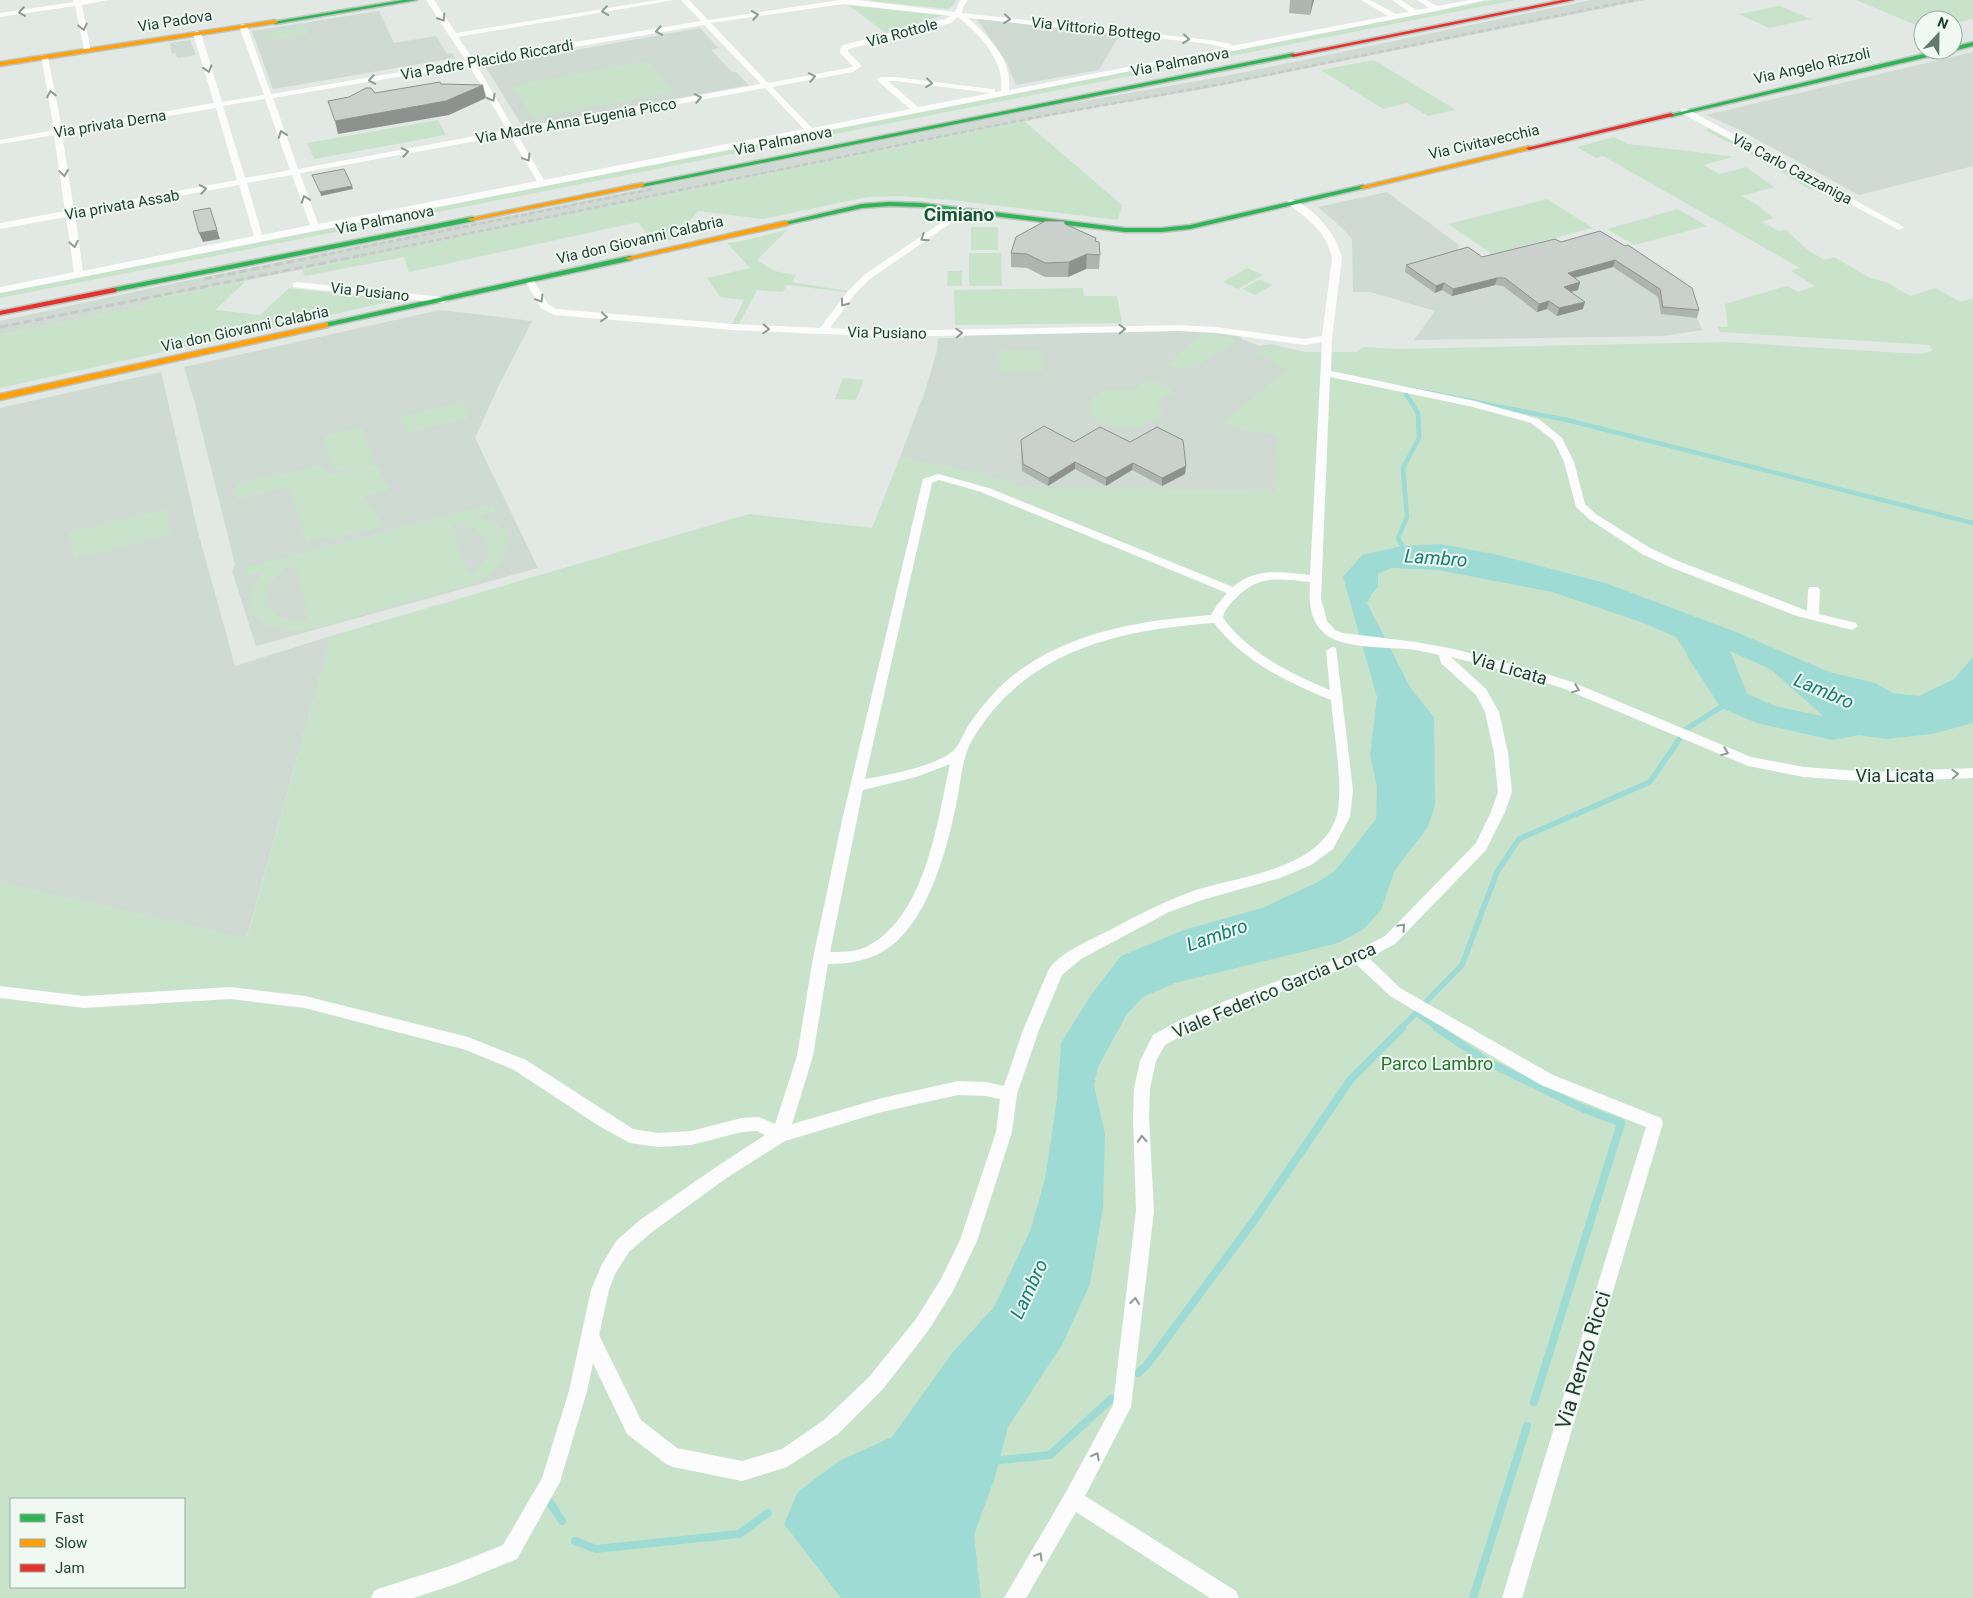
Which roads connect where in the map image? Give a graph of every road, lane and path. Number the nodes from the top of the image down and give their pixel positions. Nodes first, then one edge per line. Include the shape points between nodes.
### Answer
1 (105, 0) edge
2 (414, 0) edge
3 (430, 0) edge
4 (670, 0) edge
5 (685, 0) edge
6 (838, 0) edge
7 (964, 0) edge
8 (1365, 0) edge
9 (1396, 0) edge
10 (1420, 0) edge
11 (1481, 0) edge
12 (1537, 0) edge
13 (1571, 0) edge
14 (854, 1) edge
15 (78, 2) edge
16 (1436, 9) junction
17 (1415, 13) junction
18 (958, 14) junction
19 (0, 15) edge
20 (1394, 17) junction
21 (707, 22) junction
22 (243, 26) junction
23 (197, 33) junction
24 (453, 36) junction
25 (1232, 48) junction
26 (88, 50) junction
27 (44, 56) junction
28 (1913, 58) edge
29 (471, 63) junction
30 (0, 64) edge
31 (857, 68) joint
32 (767, 86) junction
33 (1005, 93) junction
34 (268, 97) junction
35 (219, 105) junction
36 (916, 110) junction
37 (1684, 111) junction
38 (810, 131) junction
39 (58, 132) junction
40 (512, 133) junction
41 (0, 142) edge
42 (296, 172) junction
43 (243, 182) junction
44 (542, 183) junction
45 (1291, 202) junction
46 (964, 210) junction
47 (69, 214) junction
48 (0, 226) edge
49 (315, 227) junction
50 (1900, 227) dead end
51 (259, 238) junction
52 (80, 274) junction
53 (530, 280) junction
54 (296, 285) dead end
55 (0, 290) edge
56 (443, 300) junction
57 (0, 304) edge
58 (0, 313) edge
59 (823, 331) junction
60 (1327, 338) junction
61 (1327, 372) junction
62 (0, 398) edge
63 (1316, 579) junction
64 (1814, 590) dead end
65 (1234, 592) junction
66 (1813, 616) junction
67 (1217, 619) junction
68 (1852, 626) dead end
69 (1332, 651) dead end
70 (1445, 654) junction
71 (1337, 698) junction
72 (960, 751) junction
73 (1973, 773) edge
74 (857, 786) junction
75 (1358, 957) junction
76 (821, 958) junction
77 (0, 992) edge
78 (1009, 1094) junction
79 (780, 1135) junction
80 (590, 1338) junction
81 (1073, 1499) junction
82 (381, 1598) edge
83 (1014, 1598) edge
84 (1229, 1598) edge
85 (1512, 1598) edge

1 - 15 street
2 - 22 main road, Via Padova
3 -> 24 street
4 -> 24 street
5 - 21 street
6 - 14 street, Via Vittorio Bottego
21 -> 6 street, Via Padre Placido Riccardi
7 - 18 street
8 - 20 street
9 - 17 street
10 - 16 street
11 - 16 street, Via Palmanova
12 - 57 main road, Via Palmanova
13 - 58 main road, Via Palmanova
14 - 18 street, Via Vittorio Bottego
15 -> 19 street
15 -> 26 street
16 - 17 street, Via Palmanova
17 - 20 street, Via Palmanova
18 -> 25 street, Via Vittorio Bottego via 1210,42
18 - 31 street, Via Rottole via 948,20 844,49
18 - 33 street via 971,24 995,54 1005,72
20 - 25 street, Via Palmanova
21 -> 29 street, Via Padre Placido Riccardi
21 - 32 street
22 - 23 main road, Via Padova
22 - 34 street
23 - 26 main road, Via Padova
23 -> 35 street
24 - 29 street
25 - 33 street, Via Palmanova
26 - 27 main road, Via Padova
27 - 30 main road, Via Padova
39 -> 27 street
28 - 37 main road, Via Angelo Rizzoli
29 -> 34 street, Via Padre Placido Riccardi
29 -> 40 street
32 -> 31 street, Via Madre Anna Eugenia Picco
32 - 38 street
40 -> 32 street, Via Madre Anna Eugenia Picco
33 - 36 street, Via Palmanova
36 -> 33 street via 881,79 895,78
34 - 35 street, Via Padre Placido Riccardi
42 -> 34 street
35 - 39 street, Via privata Derna
35 - 43 street
36 - 38 street, Via Palmanova
37 - 45 main road, Via Civitavecchia
37 - 50 street, Via Carlo Cazzaniga
38 - 44 street, Via Palmanova
39 - 41 street, Via privata Derna
39 -> 47 street
42 -> 40 street, Via Madre Anna Eugenia Picco
40 -> 44 street
42 - 43 street, Via Madre Anna Eugenia Picco
49 -> 42 street
47 -> 43 street, Via privata Assab
43 - 51 street
44 - 49 street, Via Palmanova
45 - 46 main road, Via don Giovanni Calabria via 1196,226 1149,231
45 - 60 street, Via Licata via 1326,229 1335,246 1336,273
46 - 53 main road, Via don Giovanni Calabria via 906,204 856,207
46 -> 59 street via 867,278 851,293
47 - 48 street, Via privata Assab
47 -> 52 street
49 - 51 street, Via Palmanova
51 - 52 street, Via Palmanova
52 - 55 street, Via Palmanova
53 - 56 main road, Via don Giovanni Calabria
53 -> 59 street, Via Pusiano via 545,307 555,312
54 - 56 street, Via Pusiano
56 - 62 main road, Via don Giovanni Calabria
59 -> 60 street, Via Pusiano via 913,334 1171,328 1210,329 1308,342
60 - 61 street, Via Licata
61 - 63 street, Via Licata
61 - 66 street via 1535,420 1557,438 1569,462 1580,505 1593,518 1674,564
63 - 65 street via 1262,575 1247,580
63 - 70 street, Via Licata via 1319,619 1335,635 1421,647
64 - 66 street
65 - 67 street via 1219,611
65 - 74 street via 985,490 950,479 927,481
66 - 68 street
67 - 71 street via 1259,658 1309,687
67 - 72 street via 1163,622 1129,628 1101,635 1057,653 1024,673 1006,689 980,719
69 - 71 street
70 -> 73 street, Via Licata via 1464,655 1567,685 1729,754 1765,765 1804,772 1872,777
75 -> 70 street, Viale Federico Garcia Lorca via 1390,940 1481,846 1505,792 1502,753 1492,712 1481,692 1445,660
71 - 78 street via 1346,790 1343,817 1328,845 1306,861 1275,874 1164,908 1076,956 1056,972
72 - 74 street via 928,769
72 - 76 street via 934,863 914,907 878,947 851,957
74 - 76 street
81 -> 75 street, Viale Federico Garcia Lorca via 1122,1407 1145,1211 1142,1088 1148,1061 1159,1040 1245,999
75 - 85 street, Via Renzo Ricci via 1395,992 1548,1080 1655,1123
76 - 79 street via 806,1056
77 - 79 street via 84,1002 230,992 305,1002 468,1044 520,1065 630,1136 658,1140 691,1138 759,1124
78 - 79 street via 958,1088 882,1105
78 - 80 street via 1004,1132 968,1241 922,1325 876,1383 831,1427 787,1457 742,1471 673,1457 634,1427
79 - 80 street via 722,1172 623,1246 600,1290
80 - 82 street via 567,1432 550,1482 510,1552 454,1576
83 -> 81 street, Viale Federico Garcia Lorca
81 - 84 street

